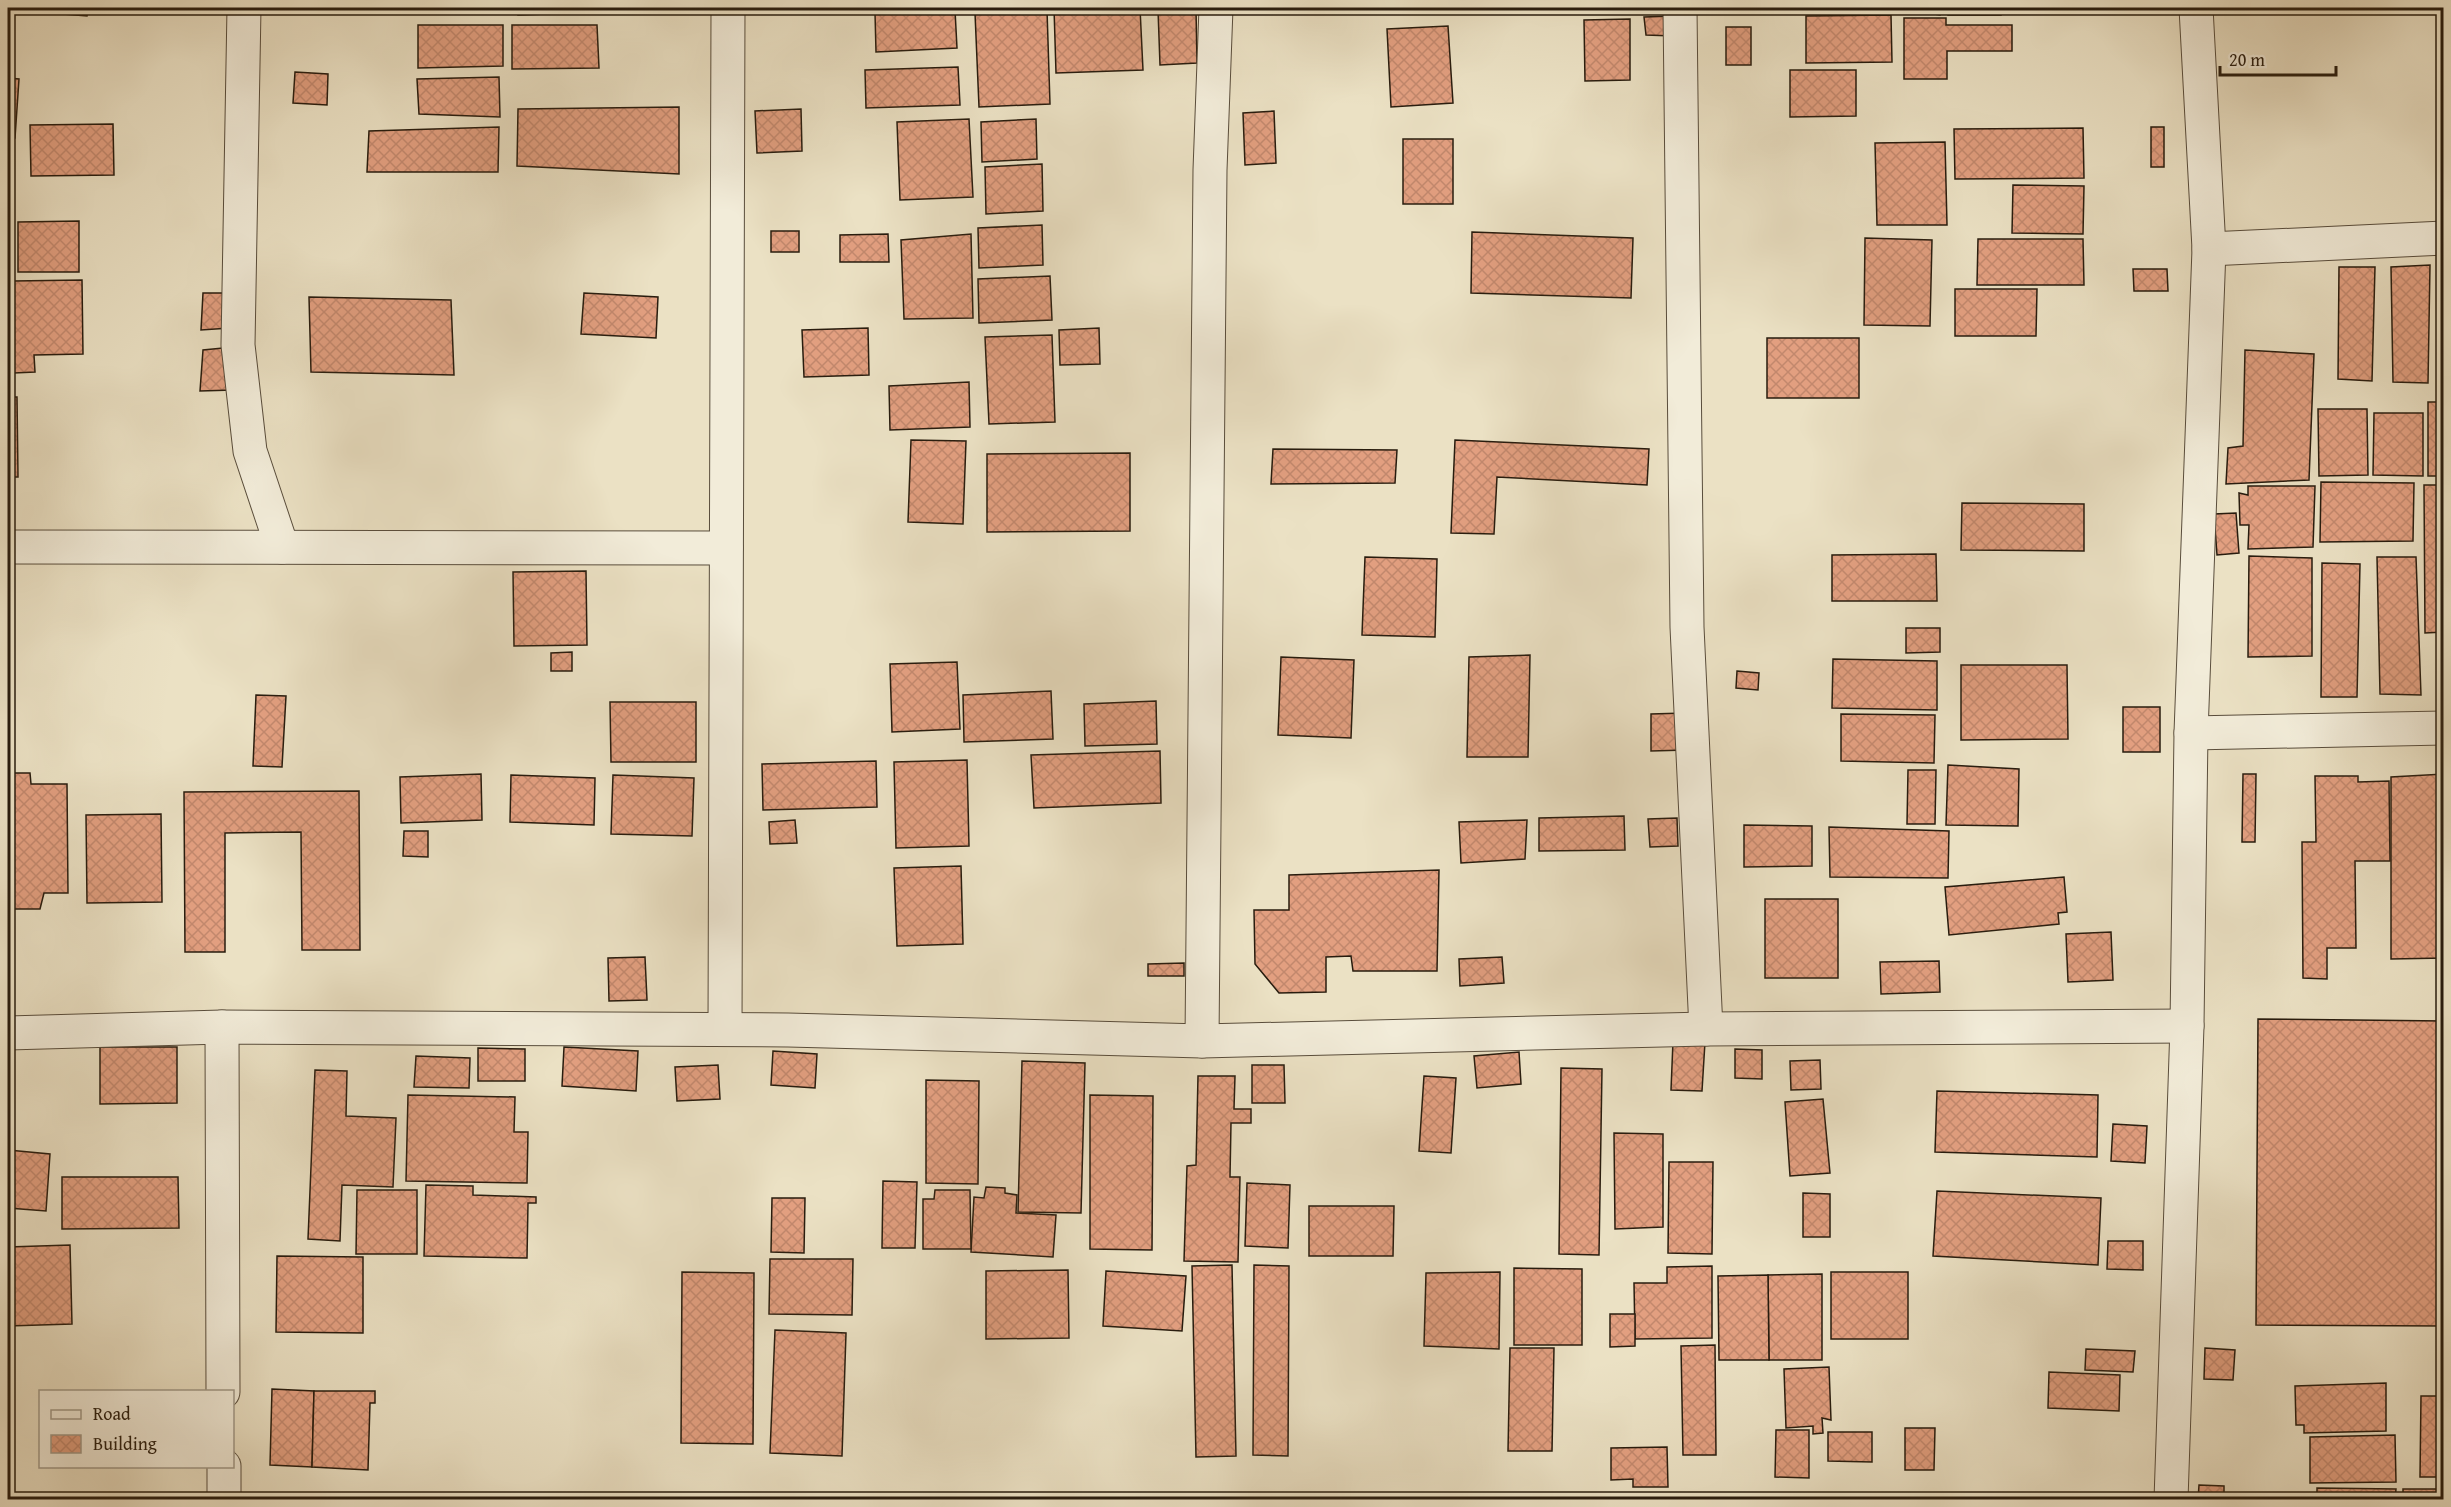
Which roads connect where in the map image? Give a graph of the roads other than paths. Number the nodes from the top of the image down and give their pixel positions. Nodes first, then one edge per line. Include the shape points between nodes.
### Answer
1 (244, 8) edge
2 (728, 8) edge
3 (1216, 8) edge
4 (1680, 8) edge
5 (2196, 8) edge
6 (2444, 238) edge
7 (2209, 249) junction
8 (8, 547) edge
9 (282, 547) junction
10 (726, 548) junction
11 (2444, 728) edge
12 (2191, 733) junction
13 (2187, 1026) junction
14 (222, 1027) junction
15 (725, 1029) junction
16 (1706, 1029) junction
17 (8, 1033) edge
18 (1202, 1041) junction
19 (223, 1390) edge
20 (224, 1468) edge
21 (224, 1500) edge
22 (2171, 1500) edge

1 - 9 street via 238,345 250,451
2 - 10 street
3 - 18 street via 1210,170
4 - 16 street via 1687,627
5 - 7 street
6 - 7 street
7 - 12 street
8 - 9 street
9 - 10 street
10 - 15 street
11 - 12 street
12 - 13 street
13 - 16 street
13 - 22 street
14 - 15 street
14 - 17 street
14 - 19 street
15 - 18 street
16 - 18 street
20 - 21 street

